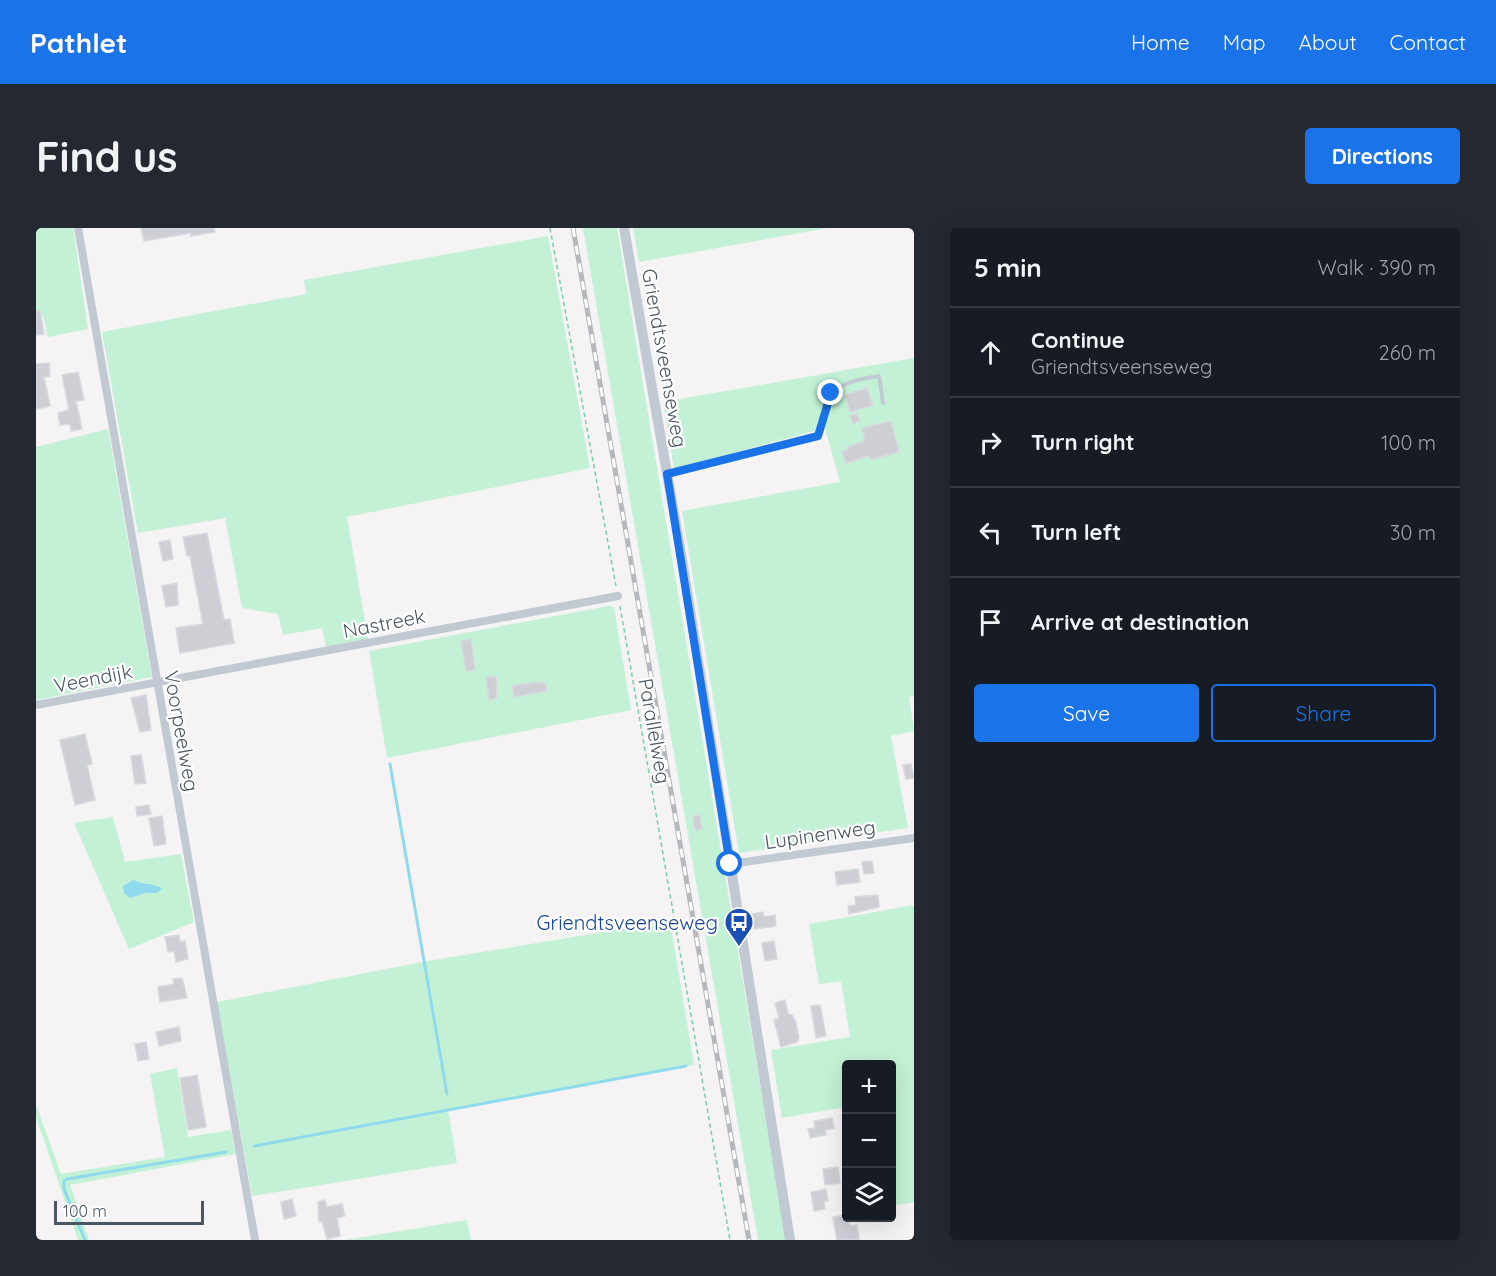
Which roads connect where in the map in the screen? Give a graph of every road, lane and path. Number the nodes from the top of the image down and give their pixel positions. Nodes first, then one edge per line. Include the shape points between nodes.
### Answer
1 (78, 228) edge
2 (550, 228) edge
3 (624, 228) edge
4 (883, 403) dead end
5 (667, 474) junction
6 (618, 596) junction
7 (157, 683) junction
8 (36, 705) edge
9 (914, 837) edge
10 (730, 864) junction
11 (255, 1240) edge
12 (730, 1240) edge
13 (790, 1240) edge

1 - 7 street, Voorpeelweg
2 - 6 path, Parallelweg
3 - 5 street, Griendtsveenseweg
4 - 5 lane via 879,376 848,381 831,393 818,436
5 - 10 street, Griendtsveenseweg
6 - 7 street, Nastreek
6 - 12 path, Parallelweg
7 - 8 street, Veendijk
7 - 11 street, Voorpeelweg
9 - 10 street, Lupinenweg
10 - 13 street, Griendtsveenseweg

